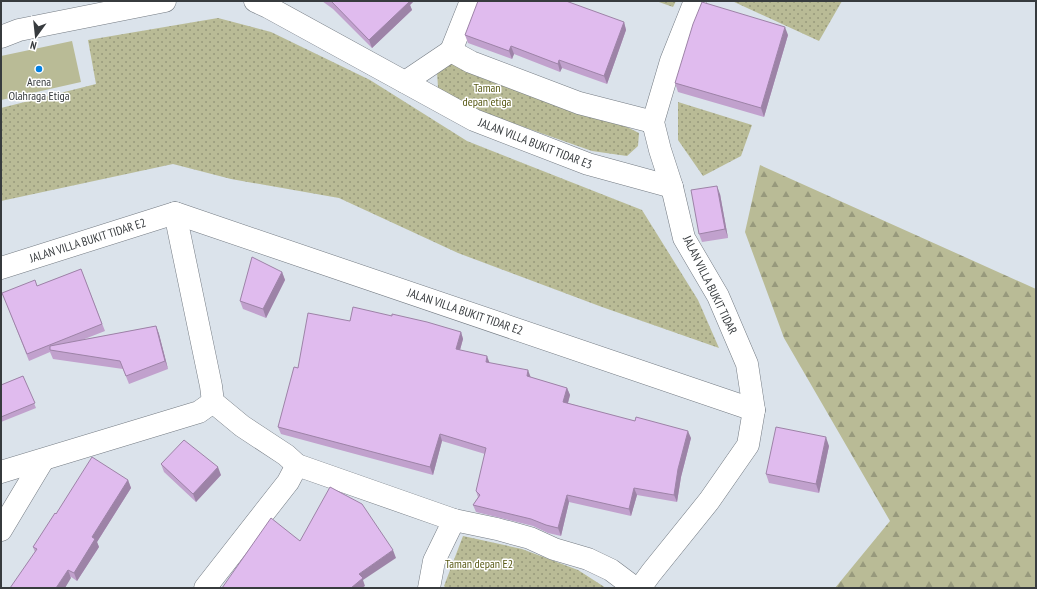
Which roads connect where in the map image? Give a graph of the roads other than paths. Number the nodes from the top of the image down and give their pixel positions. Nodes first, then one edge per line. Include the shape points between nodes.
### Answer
1 (165, 1) edge
2 (255, 1) edge
3 (471, 1) edge
4 (695, 1) edge
5 (1, 37) edge
6 (451, 51) junction
7 (405, 82) junction
8 (653, 122) junction
9 (672, 187) junction
10 (175, 213) junction
11 (1, 268) edge
12 (213, 402) junction
13 (754, 410) junction
14 (43, 460) junction
15 (297, 464) junction
16 (1, 472) edge
17 (454, 520) junction
18 (1, 530) edge
19 (205, 588) edge
20 (429, 588) edge
21 (635, 588) edge
22 (640, 588) edge

1 - 5 street via 19,30
2 - 7 street, JALAN VILLA BUKIT TIDAR E3
3 - 6 street
4 - 8 street via 671,61
6 - 7 street
6 - 8 street via 471,62 579,103
7 - 9 street, JALAN VILLA BUKIT TIDAR E3 via 481,123 588,164
8 - 9 street, JALAN VILLA BUKIT TIDAR
9 - 13 street, JALAN VILLA BUKIT TIDAR via 684,238 718,296 747,364
10 - 11 street, JALAN VILLA BUKIT TIDAR E2
10 - 12 street
10 - 13 street, JALAN VILLA BUKIT TIDAR E2
12 - 14 street via 199,412
12 - 15 street via 242,426
13 - 22 street, JALAN VILLA BUKIT TIDAR via 748,445 709,501
14 - 16 street
14 - 18 street
15 - 17 street
15 - 19 street via 288,482
17 - 20 street via 434,561
17 - 21 street via 530,538 554,549 588,559 611,570

